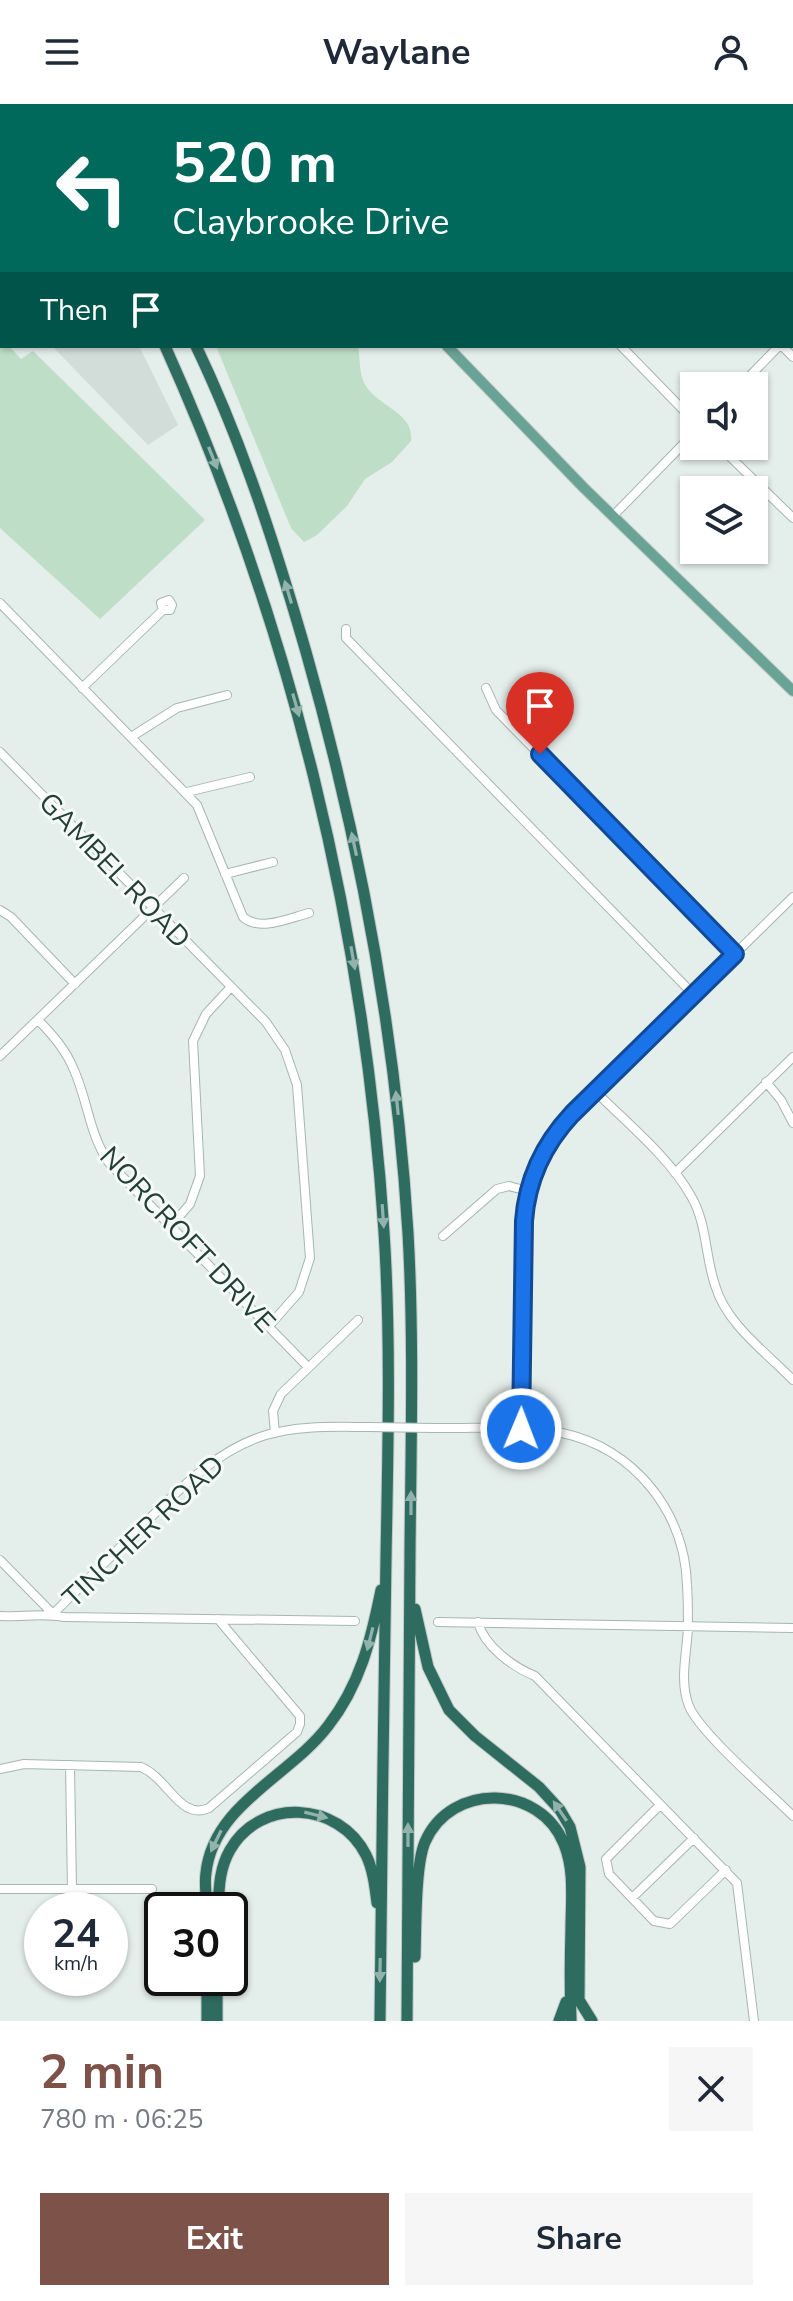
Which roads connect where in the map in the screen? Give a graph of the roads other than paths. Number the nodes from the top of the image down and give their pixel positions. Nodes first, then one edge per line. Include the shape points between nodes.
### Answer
1 (166, 348) edge
2 (197, 348) edge
3 (449, 348) edge
4 (623, 348) edge
5 (778, 348) edge
6 (754, 372) edge
7 (680, 407) edge
8 (680, 447) edge
9 (733, 460) edge
10 (613, 516) junction
11 (793, 518) edge
12 (0, 603) edge
13 (163, 610) dead end
14 (346, 629) dead end
15 (82, 688) junction
16 (486, 688) dead end
17 (793, 691) edge
18 (227, 695) dead end
19 (131, 737) junction
20 (0, 752) edge
21 (250, 777) dead end
22 (187, 792) junction
23 (273, 862) dead end
24 (225, 874) junction
25 (184, 878) dead end
26 (793, 897) edge
27 (153, 908) junction
28 (0, 910) edge
29 (309, 913) dead end
30 (735, 954) junction
31 (75, 984) junction
32 (231, 987) junction
33 (693, 994) junction
34 (38, 1020) junction
35 (0, 1056) edge
36 (793, 1057) edge
37 (766, 1082) junction
38 (595, 1091) junction
39 (793, 1123) edge
40 (675, 1173) junction
41 (528, 1191) junction
42 (171, 1226) junction
43 (443, 1236) dead end
44 (358, 1320) dead end
45 (269, 1326) junction
46 (308, 1367) junction
47 (793, 1380) edge
48 (521, 1429) junction
49 (275, 1433) junction
50 (0, 1560) edge
51 (386, 1562) junction
52 (410, 1581) junction
53 (53, 1614) junction
54 (0, 1616) edge
55 (218, 1619) junction
56 (355, 1621) dead end
57 (438, 1622) dead end
58 (478, 1622) junction
59 (688, 1626) junction
60 (793, 1628) edge
61 (70, 1765) junction
62 (0, 1769) edge
63 (660, 1805) junction
64 (793, 1816) edge
65 (694, 1838) junction
66 (726, 1870) junction
67 (0, 1889) edge
68 (72, 1889) junction
69 (152, 1889) dead end
70 (207, 1892) edge
71 (220, 1892) edge
72 (632, 1898) junction
73 (382, 1931) junction
74 (570, 1982) junction
75 (217, 1996) edge
76 (207, 1997) joint
77 (407, 1997) junction
78 (579, 2000) junction
79 (217, 2006) junction
80 (380, 2016) edge
81 (408, 2016) edge
82 (197, 2021) edge
83 (207, 2021) edge
84 (217, 2021) edge
85 (227, 2021) edge
86 (559, 2021) edge
87 (571, 2021) edge
88 (579, 2021) edge
89 (592, 2021) edge
90 (754, 2021) edge

1 -> 51 highway via 224,487 280,649 345,916 373,1104 384,1233
52 -> 2 highway via 409,1259 380,975 342,788 292,603 252,481
3 - 10 main road
4 - 7 street
5 - 6 street
8 - 10 street
9 - 11 street
10 - 17 main road
12 - 15 street
13 - 15 street
14 - 33 street via 346,638
15 - 19 street
16 - 30 street via 496,710
18 - 19 street via 177,708
19 - 22 street
20 - 27 street, GAMBEL ROAD
21 - 22 street
22 - 24 street
23 - 24 street
24 - 29 street via 250,923
25 - 27 street
26 - 30 street
27 - 31 street
27 - 32 street, GAMBEL ROAD
28 - 31 street
30 - 33 street
31 - 34 street
32 - 42 street via 202,1019 193,1041 200,1176 194,1199
32 - 45 street, GAMBEL ROAD via 285,1050 297,1085 310,1258 299,1292
33 - 38 street
34 - 35 street
34 - 42 street, NORCROFT DRIVE via 74,1069 100,1149
36 - 37 street
37 - 39 street
37 - 40 street
38 - 40 street
38 - 41 street via 552,1138
40 - 47 street via 699,1213 723,1305
41 - 43 street via 497,1189
41 - 48 street
42 - 45 street, NORCROFT DRIVE
44 - 46 street
45 - 46 street, NORCROFT DRIVE
46 - 49 street via 277,1400
48 - 49 street, TINCHER ROAD, bridge via 369,1427
48 - 59 street, TINCHER ROAD via 563,1433 602,1447 655,1491 682,1545
49 - 53 street, TINCHER ROAD via 235,1448 202,1471
50 - 53 street
51 -> 70 highway via 370,1640 350,1692 309,1749 224,1827 207,1868
51 - 73 highway
77 -> 52 highway
78 -> 52 highway via 580,1867 574,1837 547,1794 466,1728 443,1700 424,1656
53 - 54 street
53 - 55 street
55 - 56 street
55 - 61 street via 300,1716 297,1732 199,1812 187,1810 154,1772 141,1767
57 - 58 street
58 - 59 street
58 - 63 street via 486,1639 517,1668 535,1676
59 - 60 street
59 - 64 street via 684,1686 690,1710
61 - 62 street
61 - 68 street
63 - 65 street
63 - 72 street via 606,1859 609,1874
65 - 66 street
65 - 72 street
66 - 72 street via 670,1924 654,1921
66 - 90 street via 737,1883
67 - 68 street
68 - 69 street
71 -> 73 highway via 222,1869 241,1836 272,1816 310,1813 340,1824 362,1847 373,1874
73 -> 80 highway
74 - 77 highway via 571,1874 563,1840 537,1810 512,1799 486,1797 448,1812 421,1852 413,1983
74 - 86 highway
74 - 87 highway
75 - 79 highway
76 - 82 highway
76 - 83 highway
77 - 81 highway
78 - 88 highway
78 - 89 highway
79 - 84 highway
79 - 85 highway

